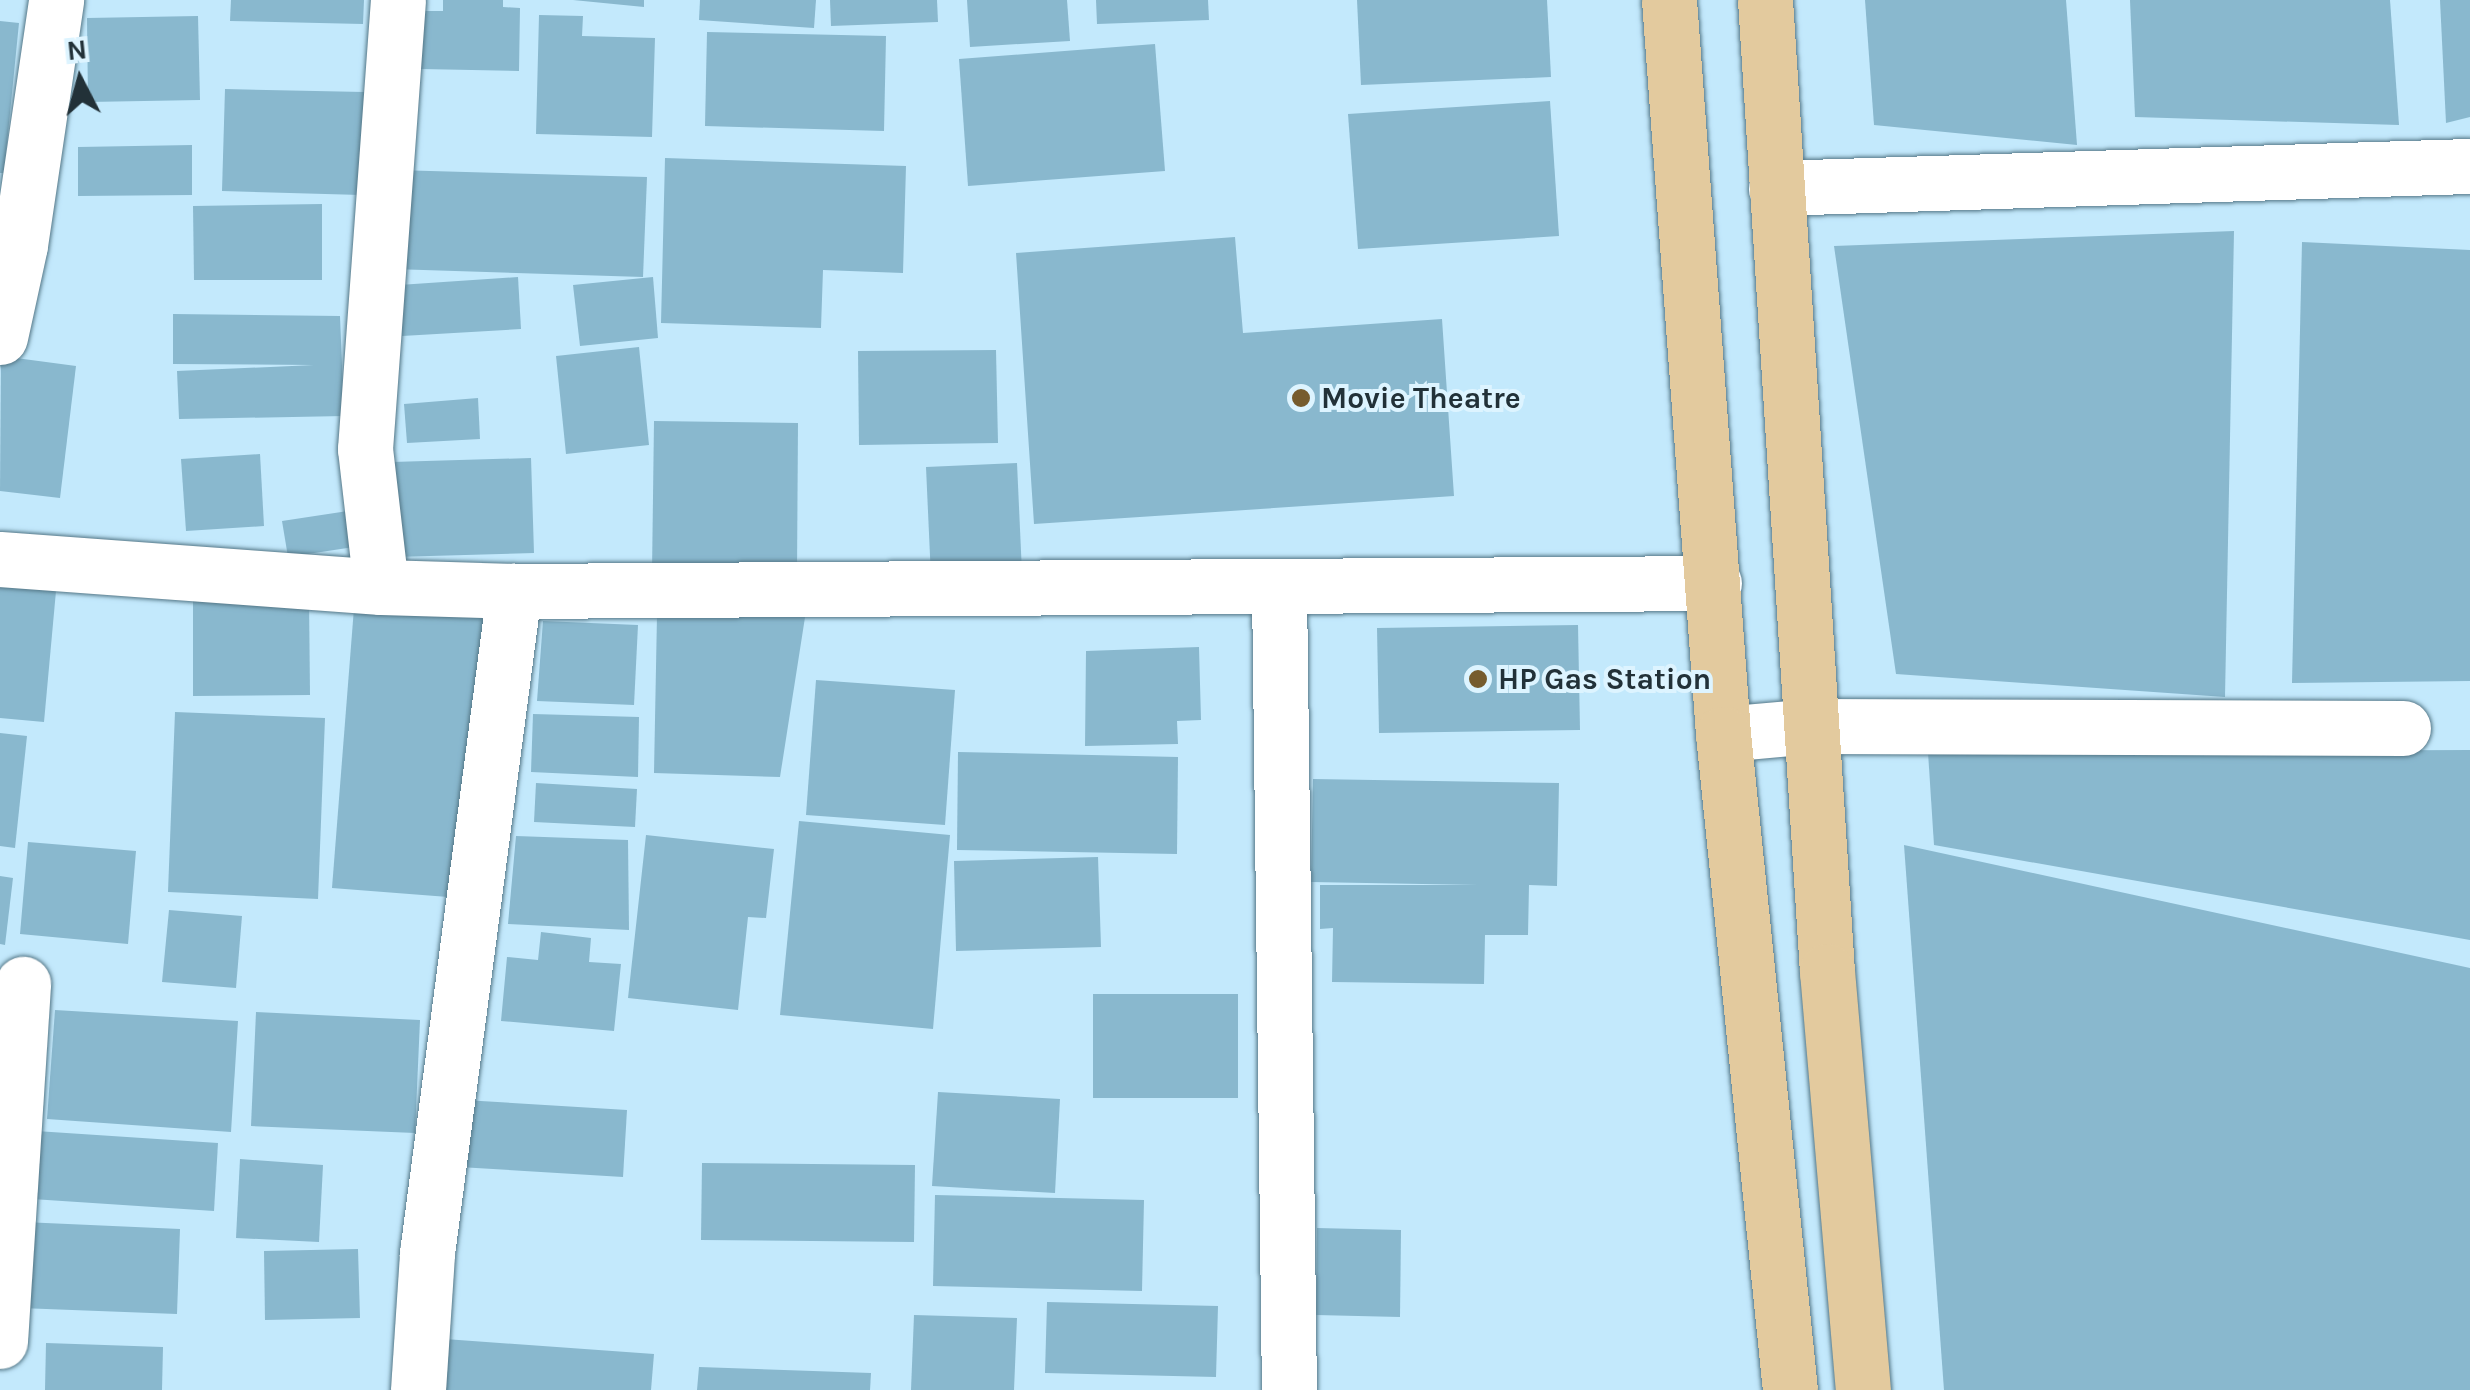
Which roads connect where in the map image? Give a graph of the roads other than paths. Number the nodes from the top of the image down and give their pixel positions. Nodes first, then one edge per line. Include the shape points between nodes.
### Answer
1 (56, 0) edge
2 (398, 0) edge
3 (1668, 0) edge
4 (1765, 0) edge
5 (2470, 166) edge
6 (1776, 188) junction
7 (0, 337) edge
8 (0, 558) edge
9 (1714, 583) junction
10 (381, 587) junction
11 (1279, 587) junction
12 (514, 591) junction
13 (1811, 726) junction
14 (2403, 728) dead end
15 (1723, 734) junction
16 (23, 984) dead end
17 (0, 1340) edge
18 (418, 1390) edge
19 (1289, 1390) edge
20 (1790, 1390) edge
21 (1864, 1390) edge

1 - 7 street
2 - 10 street via 364,449
3 - 9 main road
4 - 6 main road
5 - 6 street
6 - 13 main road
8 - 10 street
9 - 11 street
9 - 15 main road
10 - 12 street
11 - 12 street
11 - 19 street
12 - 18 street via 427,1253
13 - 14 street
13 - 15 street
13 - 21 main road
15 - 20 main road
16 - 17 street

